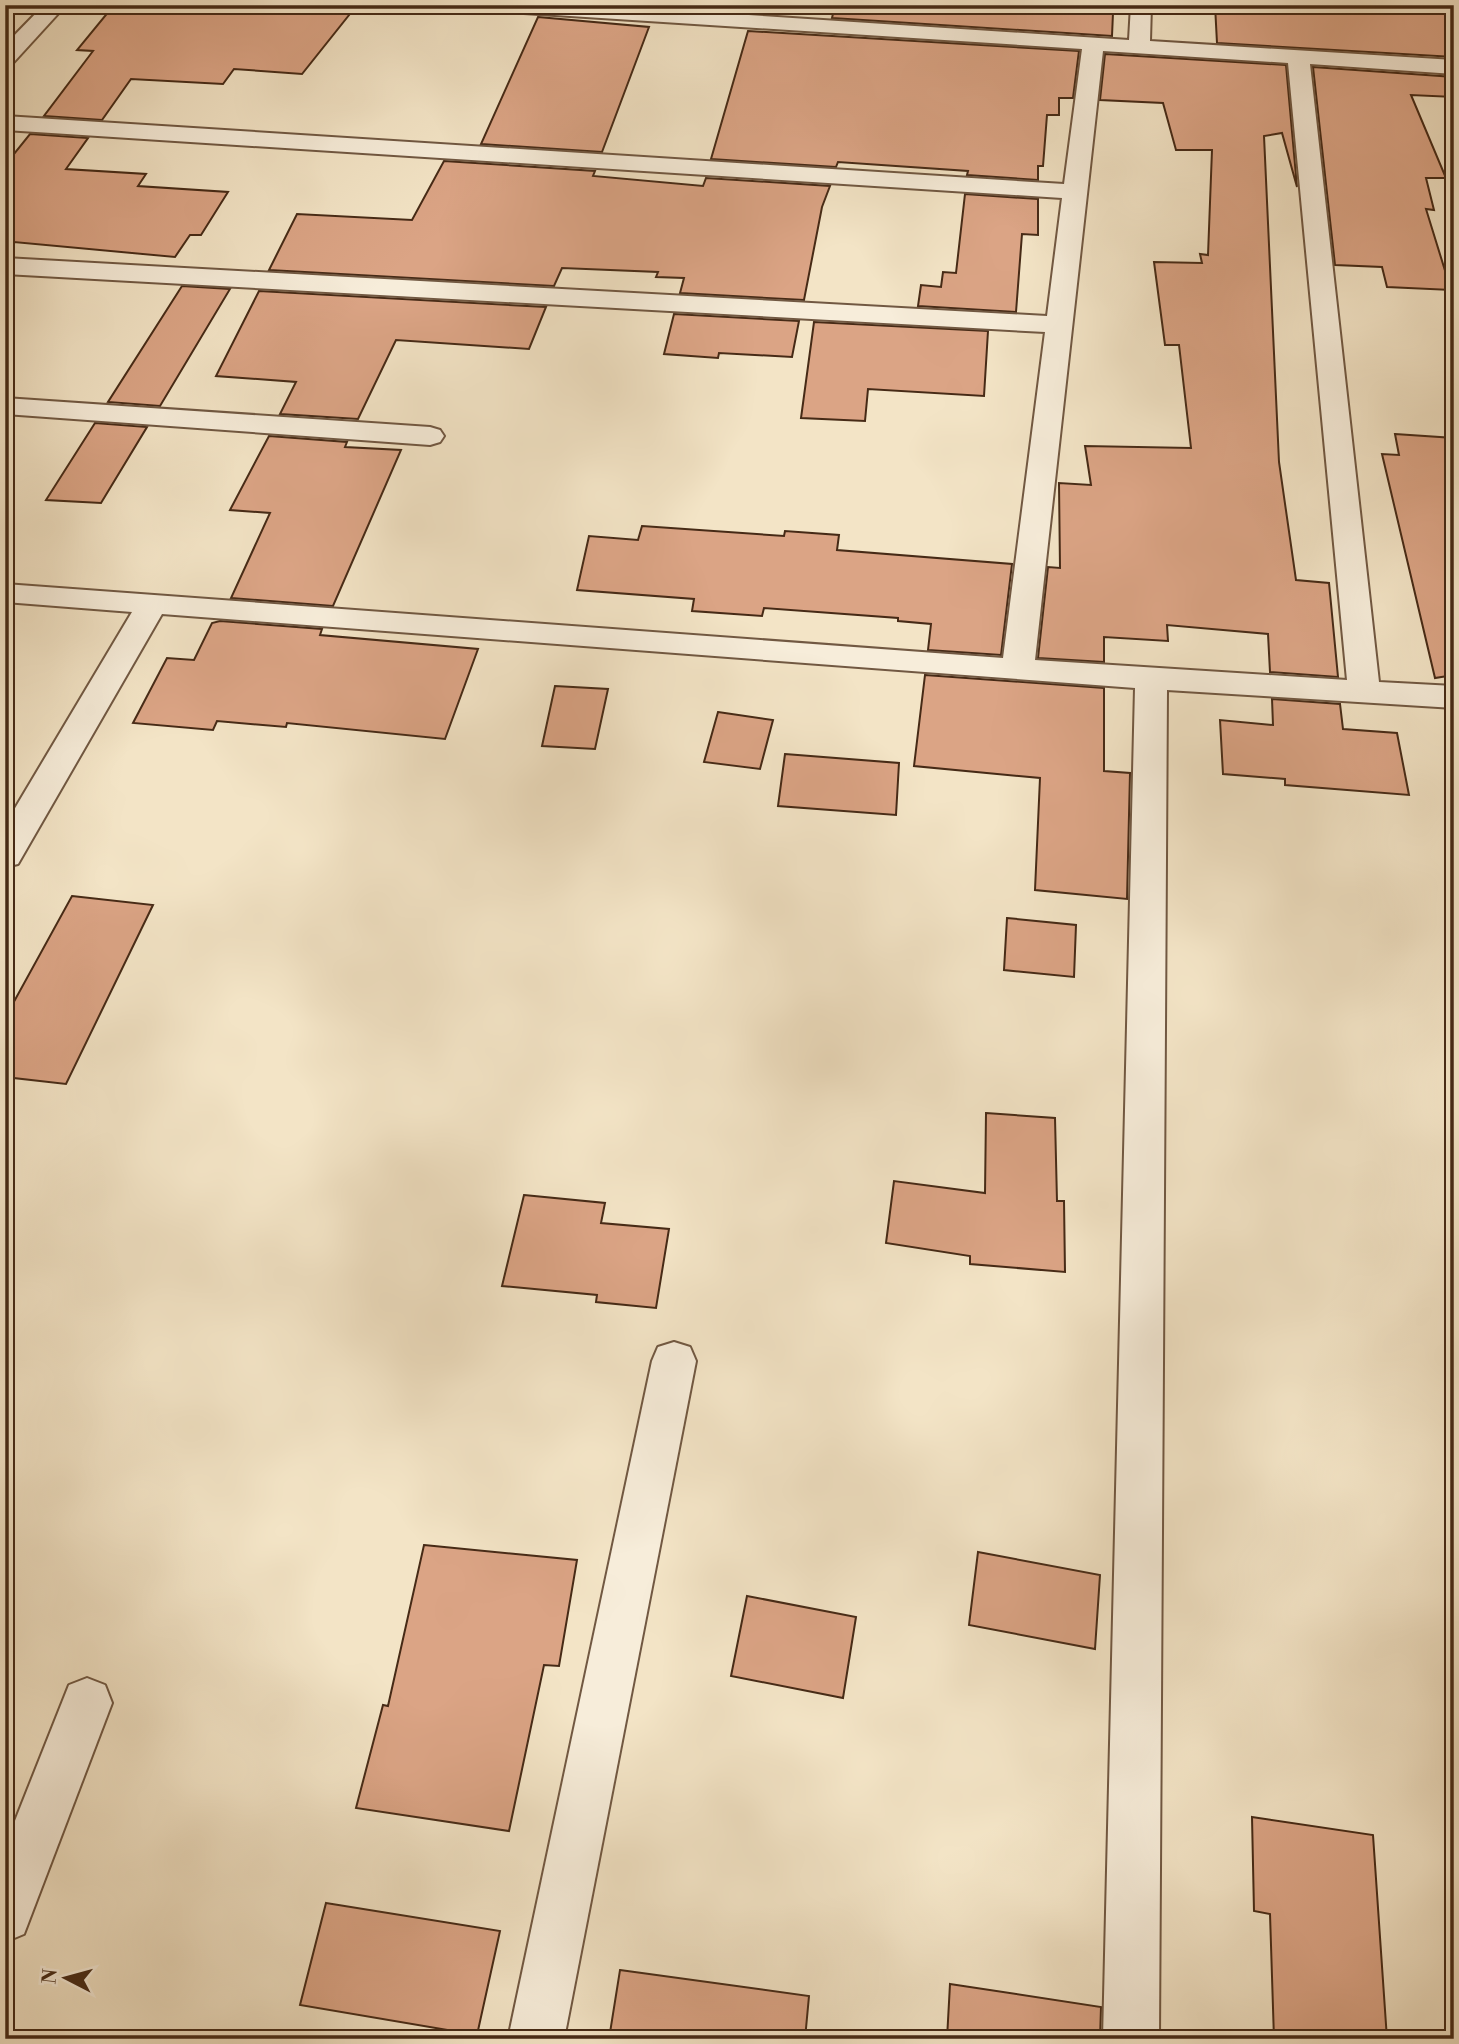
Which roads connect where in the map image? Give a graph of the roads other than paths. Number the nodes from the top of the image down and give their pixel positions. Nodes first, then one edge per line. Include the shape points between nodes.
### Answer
1 (56, 5) edge
2 (493, 5) edge
3 (1141, 5) edge
4 (802, 16) edge
5 (16, 35) edge
6 (1093, 44) junction
7 (1139, 47) junction
8 (5, 58) edge
9 (1299, 59) junction
10 (1454, 67) edge
11 (5, 123) edge
12 (1075, 192) junction
13 (5, 266) edge
14 (1060, 325) junction
15 (5, 406) edge
16 (430, 436) dead end
17 (5, 593) edge
18 (152, 604) junction
19 (1018, 667) junction
20 (1151, 679) junction
21 (1364, 690) junction
22 (1454, 696) edge
23 (5, 855) edge
24 (674, 1361) dead end
25 (88, 1703) dead end
26 (5, 1916) edge
27 (536, 2039) edge
28 (1131, 2039) edge

1 - 5 street
2 - 4 street
3 - 7 street
4 - 6 street
5 - 8 street
6 - 7 street
6 - 12 street
7 - 9 street
9 - 10 street
9 - 21 street
11 - 12 street
12 - 14 street
13 - 14 street
14 - 19 street
15 - 16 street
17 - 18 street
18 - 19 street
18 - 23 street
19 - 20 street
20 - 21 street
20 - 28 street
21 - 22 street
24 - 27 street
25 - 26 street

